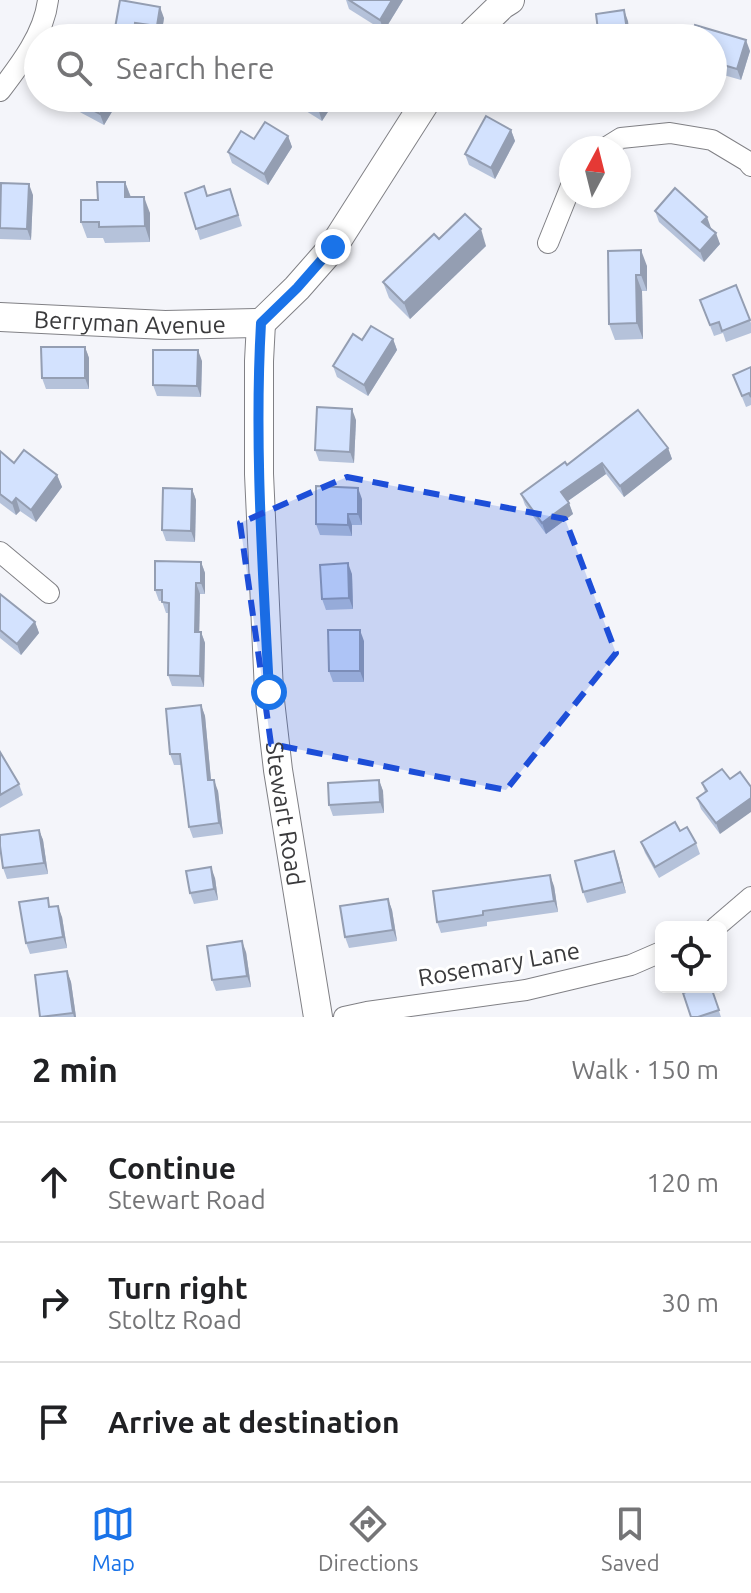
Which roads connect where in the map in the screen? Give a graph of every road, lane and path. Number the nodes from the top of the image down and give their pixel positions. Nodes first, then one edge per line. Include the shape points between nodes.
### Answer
1 (48, 0) edge
2 (510, 0) edge
3 (41, 24) edge
4 (482, 24) edge
5 (24, 60) edge
6 (0, 91) edge
7 (419, 112) edge
8 (631, 137) edge
9 (751, 166) edge
10 (562, 208) edge
11 (548, 243) dead end
12 (0, 317) edge
13 (261, 323) junction
14 (0, 552) edge
15 (49, 593) dead end
16 (751, 897) edge
17 (723, 921) edge
18 (655, 955) edge
19 (318, 1017) edge
20 (344, 1017) edge

1 - 3 street
2 - 4 street
5 - 6 street
7 - 13 street via 333,247
8 - 9 street via 670,133 712,140
10 - 11 street
12 - 13 street, Berryman Avenue via 165,325
13 - 19 street, Stewart Road via 259,474 269,692
14 - 15 street
16 - 17 street
18 - 20 street, Rosemary Lane via 526,990

